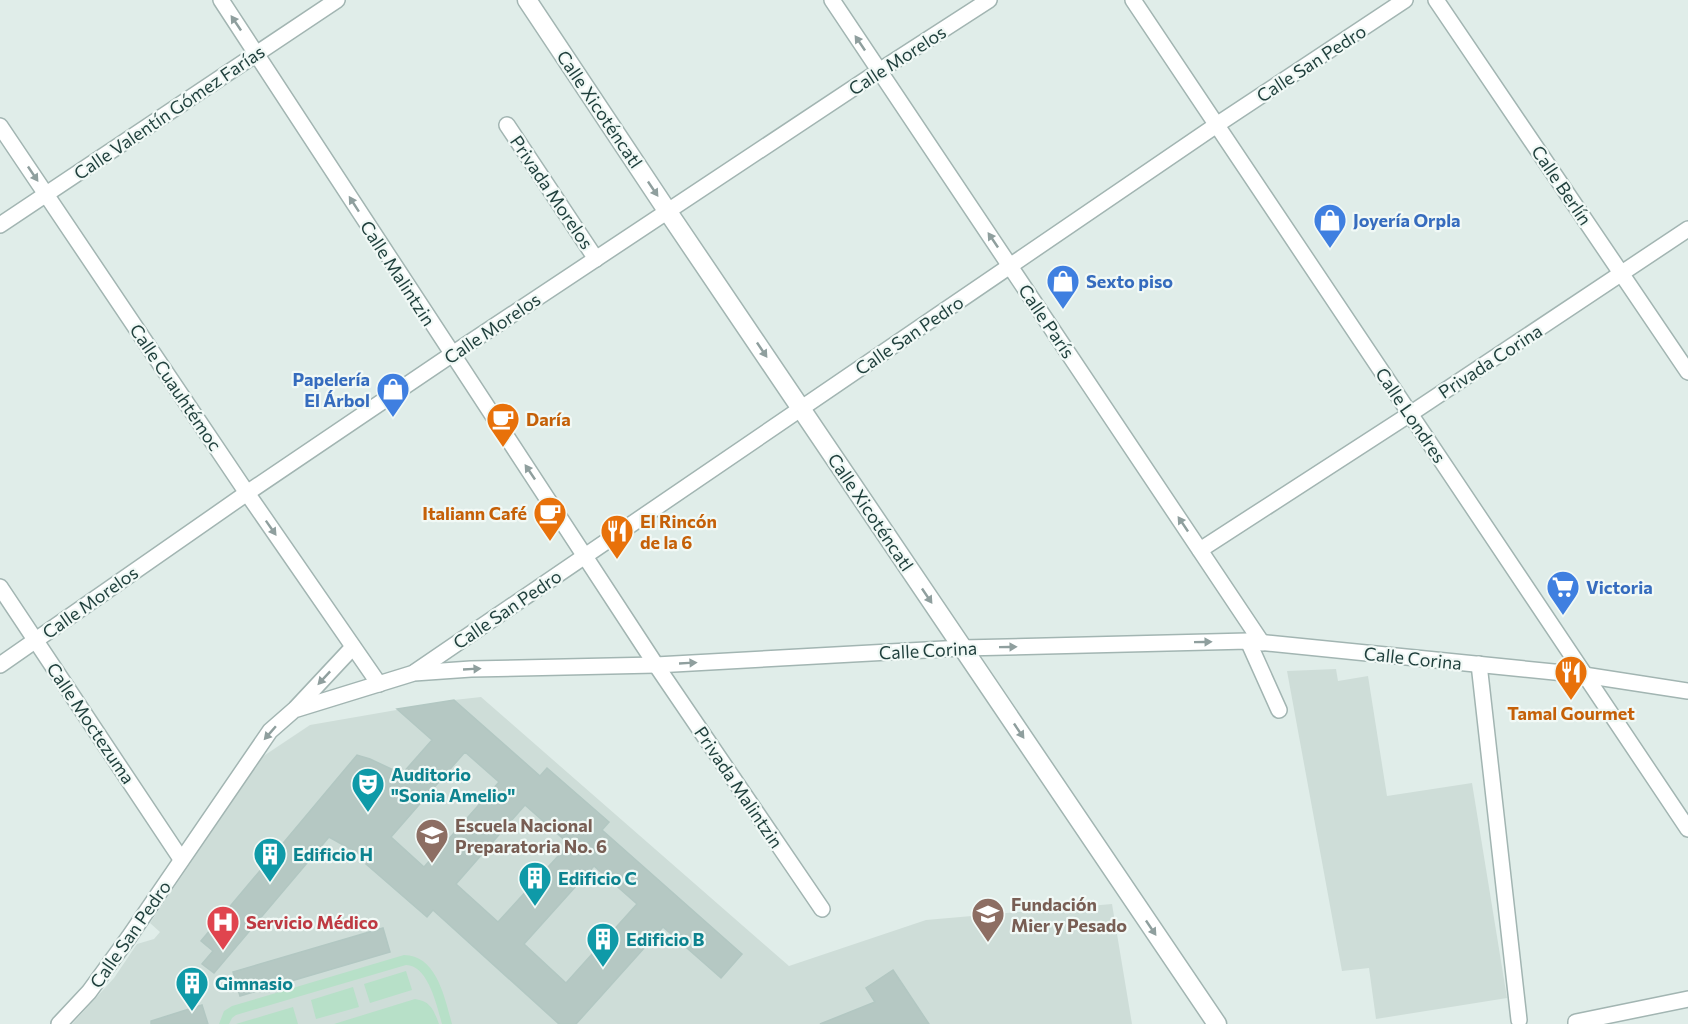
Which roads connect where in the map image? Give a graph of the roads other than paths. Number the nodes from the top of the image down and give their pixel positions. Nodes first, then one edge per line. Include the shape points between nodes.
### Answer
1 (220, 0) edge
2 (337, 0) edge
3 (528, 0) edge
4 (832, 0) edge
5 (989, 0) edge
6 (1133, 0) edge
7 (1405, 0) edge
8 (1436, 0) edge
9 (257, 54) junction
10 (879, 70) junction
11 (1218, 124) junction
12 (507, 125) dead end
13 (0, 126) edge
14 (46, 194) junction
15 (668, 212) junction
16 (0, 225) edge
17 (1688, 230) edge
18 (596, 259) junction
19 (1011, 267) junction
20 (1623, 274) junction
21 (451, 355) junction
22 (1688, 372) edge
23 (801, 408) junction
24 (1410, 414) junction
25 (247, 493) junction
26 (1200, 550) junction
27 (586, 556) junction
28 (0, 587) edge
29 (36, 640) junction
30 (1255, 642) junction
31 (353, 647) junction
32 (962, 648) junction
33 (0, 664) edge
34 (1479, 664) junction
35 (656, 665) junction
36 (414, 673) junction
37 (1584, 675) junction
38 (379, 684) junction
39 (1688, 691) edge
40 (294, 710) junction
41 (1279, 710) dead end
42 (1688, 829) edge
43 (181, 859) junction
44 (822, 909) dead end
45 (1688, 999) edge
46 (1519, 1020) dead end
47 (59, 1024) edge
48 (1217, 1024) edge
49 (1576, 1024) edge

9 -> 1 street, Calle Malintzin
2 - 9 street, Calle Valentín Gómez Farías
3 -> 15 street, Calle Xicoténcatl
10 -> 4 street, Calle París
5 - 10 street, Calle Morelos
6 - 11 street, Calle Londres
7 - 11 street, Calle San Pedro
8 - 20 street, Calle Berlín
9 - 14 street, Calle Valentín Gómez Farías
21 -> 9 street, Calle Malintzin
10 - 15 street, Calle Morelos
19 -> 10 street, Calle París
11 - 19 street, Calle San Pedro
11 - 24 street, Calle Londres
12 - 18 street, Privada Morelos
13 -> 14 street, Calle Cuauhtémoc
14 - 16 street, Calle Valentín Gómez Farías
14 - 25 street, Calle Cuauhtémoc
15 - 18 street, Calle Morelos
15 -> 23 street, Calle Xicoténcatl
17 - 20 street, Privada Corina
18 - 21 street, Calle Morelos
19 - 23 street, Calle San Pedro
26 -> 19 street, Calle París
20 - 22 street, Calle Berlín
20 - 24 street, Privada Corina
21 - 25 street, Calle Morelos
27 -> 21 street, Calle Malintzin
23 - 27 street, Calle San Pedro
23 -> 32 street, Calle Xicoténcatl
24 - 26 street, Privada Corina
24 - 37 street, Calle Londres
25 - 29 street, Calle Morelos
25 -> 31 street, Calle Cuauhtémoc
26 - 30 street, Calle París
27 - 35 street, Calle Malintzin
27 - 36 street, Calle San Pedro
28 - 29 street, Calle Moctezuma
29 - 33 street, Calle Morelos
29 - 43 street, Calle Moctezuma
32 -> 30 street, Calle Corina
30 - 34 street, Calle Corina
30 - 41 street, Calle París
31 - 38 street, Calle Cuauhtémoc
31 -> 40 street
35 -> 32 street, Calle Corina
32 -> 48 street, Calle Xicoténcatl
34 - 37 street, Calle Corina
34 - 46 street, Calle Corina
36 -> 35 street, Calle Corina
35 - 44 street, Privada Malintzin
36 - 38 street, Calle Corina
37 - 39 street, Calle Corina
37 - 42 street, Calle Londres
38 - 40 street, Calle San Pedro
40 -> 43 street, Calle San Pedro via 270,731
43 - 47 street, Calle San Pedro via 89,992
45 - 49 street

